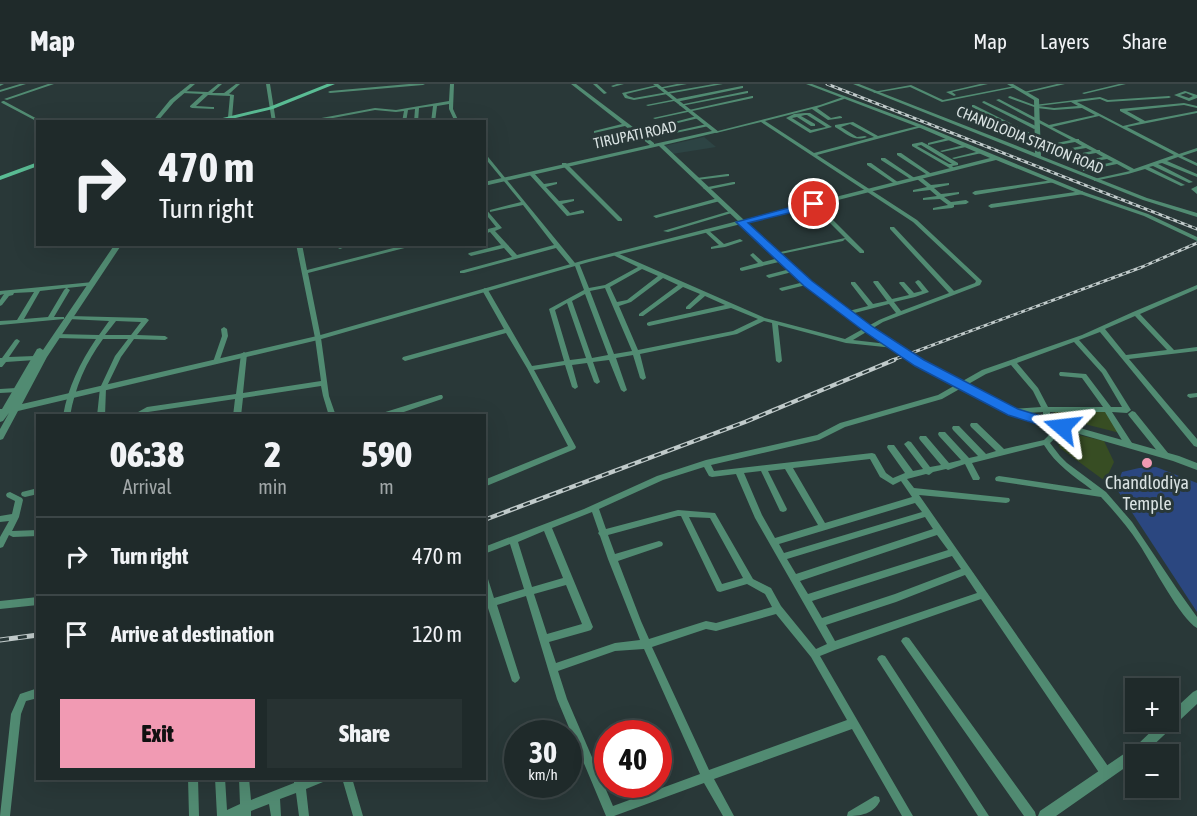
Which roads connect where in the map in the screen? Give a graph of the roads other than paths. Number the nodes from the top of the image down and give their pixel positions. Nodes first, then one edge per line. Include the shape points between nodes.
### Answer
1 (24, 84) edge
2 (52, 84) edge
3 (193, 84) edge
4 (220, 84) edge
5 (238, 84) edge
6 (268, 84) edge
7 (332, 84) edge
8 (344, 84) edge
9 (423, 84) edge
10 (452, 84) edge
11 (573, 84) edge
12 (595, 84) edge
13 (622, 84) edge
14 (685, 84) edge
15 (721, 84) edge
16 (808, 84) edge
17 (855, 84) edge
18 (987, 84) edge
19 (1044, 84) edge
20 (1063, 84) edge
21 (1124, 84) edge
22 (1012, 85) edge
23 (613, 86) dead end
24 (657, 86) edge
25 (700, 86) edge
26 (742, 87) dead end
27 (1051, 87) junction
28 (0, 91) edge
29 (182, 92) junction
30 (330, 92) junction
31 (747, 92) dead end
32 (875, 92) junction
33 (948, 92) junction
34 (1026, 92) junction
35 (208, 93) junction
36 (605, 93) dead end
37 (666, 93) junction
38 (1084, 93) dead end
39 (218, 94) junction
40 (226, 94) junction
41 (710, 94) junction
42 (942, 94) dead end
43 (954, 95) dead end
44 (1197, 96) edge
45 (752, 97) dead end
46 (1010, 97) dead end
47 (1169, 97) dead end
48 (843, 98) junction
49 (675, 100) junction
50 (998, 100) dead end
51 (2, 101) edge
52 (1072, 101) junction
53 (1190, 101) junction
54 (1197, 101) edge
55 (451, 102) junction
56 (984, 102) dead end
57 (435, 105) junction
58 (648, 105) dead end
59 (681, 105) junction
60 (973, 106) dead end
61 (1036, 106) junction
62 (1083, 106) junction
63 (1197, 107) edge
64 (202, 108) junction
65 (212, 108) dead end
66 (417, 108) junction
67 (813, 108) junction
68 (272, 110) junction
69 (406, 110) junction
70 (688, 110) junction
71 (1197, 112) edge
72 (796, 114) junction
73 (1099, 115) junction
74 (230, 117) junction
75 (697, 117) junction
76 (840, 117) dead end
77 (655, 118) dead end
78 (1036, 118) junction
79 (37, 120) edge
80 (156, 120) edge
81 (217, 120) edge
82 (230, 120) edge
83 (274, 120) edge
84 (313, 120) edge
85 (404, 120) edge
86 (416, 120) edge
87 (433, 120) edge
88 (456, 120) edge
89 (762, 121) junction
90 (822, 123) junction
91 (1145, 123) junction
92 (626, 124) junction
93 (665, 124) dead end
94 (707, 125) junction
95 (813, 125) junction
96 (920, 126) junction
97 (1049, 126) junction
98 (1123, 127) junction
99 (802, 128) junction
100 (1036, 128) junction
101 (596, 132) dead end
102 (716, 132) junction
103 (656, 136) dead end
104 (875, 136) junction
105 (1036, 137) junction
106 (948, 139) junction
107 (1077, 140) junction
108 (652, 144) junction
109 (660, 144) junction
110 (930, 144) dead end
111 (964, 146) junction
112 (1049, 146) dead end
113 (1087, 146) junction
114 (911, 148) dead end
115 (1197, 149) edge
116 (942, 151) dead end
117 (1098, 151) junction
118 (980, 152) junction
119 (1058, 152) dead end
120 (1190, 152) junction
121 (815, 154) junction
122 (899, 154) dead end
123 (486, 155) edge
124 (1197, 155) edge
125 (1038, 156) junction
126 (1178, 156) junction
127 (1108, 157) junction
128 (954, 158) dead end
129 (996, 158) junction
130 (1065, 158) dead end
131 (883, 159) dead end
132 (1162, 161) junction
133 (1118, 162) junction
134 (564, 164) junction
135 (869, 164) dead end
136 (1075, 164) dead end
137 (1153, 164) junction
138 (36, 165) edge
139 (1197, 165) edge
140 (1145, 167) junction
141 (949, 168) junction
142 (1085, 170) dead end
143 (1134, 171) junction
144 (531, 173) junction
145 (727, 175) dead end
146 (931, 175) junction
147 (0, 178) edge
148 (916, 178) junction
149 (506, 179) junction
150 (697, 179) junction
151 (1196, 179) edge
152 (1096, 180) junction
153 (1053, 181) junction
154 (555, 183) dead end
155 (733, 183) dead end
156 (897, 183) junction
157 (486, 184) edge
158 (947, 184) dead end
159 (543, 186) junction
160 (706, 188) junction
161 (930, 188) junction
162 (870, 190) junction
163 (915, 191) dead end
164 (957, 193) dead end
165 (975, 193) dead end
166 (1082, 193) junction
167 (940, 196) junction
168 (925, 199) dead end
169 (572, 200) dead end
170 (718, 200) junction
171 (966, 202) dead end
172 (524, 203) junction
173 (559, 203) junction
174 (814, 204) junction
175 (949, 204) junction
176 (991, 206) dead end
177 (935, 209) dead end
178 (487, 210) edge
179 (582, 212) dead end
180 (732, 212) junction
181 (1197, 215) edge
182 (656, 216) dead end
183 (620, 220) dead end
184 (741, 222) junction
185 (892, 228) dead end
186 (488, 231) edge
187 (666, 231) dead end
188 (707, 231) junction
189 (843, 239) dead end
190 (1197, 239) edge
191 (740, 242) dead end
192 (111, 246) edge
193 (117, 246) edge
194 (299, 246) edge
195 (410, 246) edge
196 (505, 246) junction
197 (557, 246) junction
198 (723, 246) junction
199 (713, 248) dead end
200 (862, 252) dead end
201 (471, 254) dead end
202 (617, 255) junction
203 (753, 255) dead end
204 (515, 257) junction
205 (780, 257) junction
206 (762, 264) junction
207 (575, 265) junction
208 (642, 267) junction
209 (742, 269) dead end
210 (794, 270) junction
211 (304, 272) junction
212 (462, 272) dead end
213 (662, 276) junction
214 (769, 276) dead end
215 (876, 282) dead end
216 (918, 282) dead end
217 (808, 283) junction
218 (853, 283) dead end
219 (902, 283) dead end
220 (682, 285) junction
221 (87, 286) junction
222 (607, 286) junction
223 (1197, 287) edge
224 (782, 289) dead end
225 (66, 290) junction
226 (485, 290) junction
227 (37, 291) junction
228 (588, 291) junction
229 (2, 294) edge
230 (704, 294) junction
231 (953, 294) junction
232 (913, 296) junction
233 (569, 300) junction
234 (891, 302) junction
235 (0, 304) edge
236 (615, 305) junction
237 (731, 306) junction
238 (872, 307) junction
239 (688, 308) dead end
240 (847, 313) junction
241 (1135, 313) junction
242 (900, 314) junction
243 (641, 315) dead end
244 (66, 318) junction
245 (50, 319) junction
246 (763, 319) junction
247 (114, 320) junction
248 (19, 322) junction
249 (775, 322) junction
250 (0, 323) edge
251 (650, 324) dead end
252 (224, 329) dead end
253 (1101, 329) junction
254 (508, 330) junction
255 (869, 330) junction
256 (57, 336) junction
257 (100, 337) junction
258 (132, 337) junction
259 (165, 338) dead end
260 (318, 338) junction
261 (1075, 339) junction
262 (17, 341) dead end
263 (846, 341) junction
264 (896, 347) junction
265 (1197, 349) edge
266 (636, 352) junction
267 (1172, 352) junction
268 (244, 354) junction
269 (612, 357) junction
270 (1125, 357) junction
271 (35, 358) junction
272 (405, 359) dead end
273 (591, 360) junction
274 (779, 361) dead end
275 (1, 362) edge
276 (216, 362) junction
277 (1013, 362) junction
278 (567, 363) junction
279 (530, 368) junction
280 (1062, 374) dead end
281 (643, 378) dead end
282 (597, 381) dead end
283 (324, 383) junction
284 (963, 386) junction
285 (575, 387) dead end
286 (103, 388) junction
287 (16, 390) junction
288 (624, 390) dead end
289 (0, 391) edge
290 (240, 395) junction
291 (68, 396) junction
292 (440, 397) dead end
293 (15, 410) junction
294 (1048, 410) junction
295 (1108, 410) junction
296 (1013, 412) junction
297 (1, 414) edge
298 (66, 414) edge
299 (101, 414) edge
300 (138, 414) edge
301 (237, 414) edge
302 (332, 414) edge
303 (388, 414) edge
304 (1132, 414) dead end
305 (1047, 422) junction
306 (974, 424) dead end
307 (1062, 427) junction
308 (956, 428) dead end
309 (942, 434) dead end
310 (0, 437) edge
311 (923, 438) dead end
312 (1046, 442) junction
313 (908, 444) dead end
314 (1197, 444) edge
315 (1129, 445) junction
316 (891, 447) dead end
317 (1002, 452) junction
318 (1166, 455) junction
319 (984, 457) junction
320 (968, 462) junction
321 (706, 463) junction
322 (787, 465) junction
323 (948, 467) junction
324 (1197, 467) edge
325 (763, 468) junction
326 (739, 471) junction
327 (929, 472) junction
328 (907, 476) junction
329 (976, 478) dead end
330 (999, 479) dead end
331 (486, 483) edge
332 (911, 490) junction
333 (36, 491) edge
334 (25, 494) dead end
335 (1103, 494) junction
336 (10, 495) dead end
337 (917, 499) junction
338 (1006, 500) dead end
339 (594, 508) junction
340 (783, 509) dead end
341 (683, 513) junction
342 (926, 513) junction
343 (15, 517) junction
344 (0, 519) edge
345 (546, 527) junction
346 (823, 527) junction
347 (938, 531) junction
348 (36, 533) edge
349 (602, 533) junction
350 (13, 534) dead end
351 (513, 540) junction
352 (774, 542) junction
353 (658, 544) dead end
354 (0, 546) edge
355 (486, 550) edge
356 (954, 552) junction
357 (781, 557) junction
358 (612, 559) junction
359 (966, 571) junction
360 (794, 579) junction
361 (568, 580) junction
362 (748, 580) junction
363 (529, 592) junction
364 (983, 595) junction
365 (806, 599) junction
366 (36, 601) edge
367 (0, 604) edge
368 (488, 604) edge
369 (778, 609) junction
370 (819, 623) junction
371 (1197, 624) edge
372 (544, 639) junction
373 (906, 641) dead end
374 (647, 644) junction
375 (833, 646) junction
376 (814, 654) junction
377 (882, 659) dead end
378 (553, 668) junction
379 (516, 678) dead end
380 (36, 694) edge
381 (1197, 696) edge
382 (854, 723) junction
383 (1106, 773) junction
384 (707, 777) junction
385 (193, 780) edge
386 (220, 780) edge
387 (244, 780) edge
388 (348, 780) edge
389 (299, 782) edge
390 (274, 797) junction
391 (875, 801) dead end
392 (245, 812) edge
393 (5, 816) edge
394 (194, 816) edge
395 (223, 816) edge
396 (276, 816) edge
397 (304, 816) edge
398 (358, 816) edge
399 (729, 816) edge
400 (852, 816) edge
401 (908, 816) edge
402 (984, 816) edge
403 (1031, 816) edge
404 (1045, 816) edge

1 - 28 street
2 - 51 street
3 - 29 street
4 - 35 street
5 - 40 street
6 - 68 street
7 - 68 main road
8 - 30 main road
9 - 30 street
10 - 55 street
11 - 92 street
12 - 36 street
13 - 23 street
14 - 24 street
15 - 25 street
16 - 48 street
17 - 32 street, CHANDLODIA STATION ROAD
18 - 33 street
19 - 27 street
20 - 27 street
21 - 38 street
22 - 32 street via 942,101 911,86
22 - 34 street
24 - 37 street, TIRUPATI ROAD
24 - 37 street via 624,93 632,99
25 - 37 street
25 - 41 street
26 - 41 street
27 - 34 street
29 - 35 street
29 - 80 street
30 - 68 main road
31 - 59 street
32 - 125 street, CHANDLODIA STATION ROAD
33 - 42 street
33 - 43 street
34 - 61 street via 1036,99
35 - 39 street
35 - 64 street via 192,107
37 - 49 street, TIRUPATI ROAD
39 - 40 street
39 - 64 street
40 - 74 street via 233,97
41 - 49 street
44 - 53 street
44 - 53 street via 1186,92 1176,95
45 - 70 street
46 - 61 street
47 - 52 street
48 - 67 street
48 - 96 street
49 - 58 street
49 - 59 street, TIRUPATI ROAD
50 - 78 street
51 - 79 street
52 - 61 street
52 - 62 street
53 - 54 street
53 - 63 street
53 - 91 street via 1122,110
55 - 57 street
55 - 88 street
56 - 100 street
57 - 66 street
57 - 87 street
59 - 70 street, TIRUPATI ROAD
60 - 105 street
61 - 62 street via 1056,111
61 - 78 street
62 - 73 street
64 - 65 street
66 - 69 street
66 - 86 street
67 - 72 street
67 - 76 street via 830,118
68 - 74 main road
68 - 82 main road
68 - 83 street
69 - 84 street via 375,109
69 - 85 street
70 - 75 street, TIRUPATI ROAD
70 - 77 street
71 - 91 street
72 - 89 street
72 - 90 street via 807,114
72 - 95 street
72 - 99 street via 788,118
73 - 97 street
73 - 98 street
74 - 81 main road
75 - 93 street
75 - 94 street, TIRUPATI ROAD
78 - 97 street
78 - 100 street
89 - 102 street
89 - 121 street
90 - 95 street
90 - 99 street via 830,127 811,132
91 - 98 street
92 - 101 street
92 - 108 street
94 - 102 street, TIRUPATI ROAD
94 - 103 street
95 - 99 street
96 - 104 street
96 - 106 street
97 - 107 street
98 - 126 street
100 - 105 street
102 - 109 street, TIRUPATI ROAD
104 - 104 street via 852,123 837,126 857,138
104 - 121 street
105 - 125 street
106 - 110 street
106 - 111 street
107 - 112 street
107 - 113 street
108 - 109 street, TIRUPATI ROAD
108 - 134 street, TIRUPATI ROAD
109 - 150 street
111 - 116 street
111 - 118 street
113 - 117 street
113 - 119 street
114 - 141 street
115 - 120 street
117 - 127 street
117 - 130 street
118 - 128 street
118 - 129 street
120 - 124 street
120 - 126 street
121 - 162 street
122 - 146 street
123 - 149 street
125 - 152 street, CHANDLODIA STATION ROAD
126 - 132 street
126 - 139 street
127 - 133 street
127 - 136 street
129 - 141 street
129 - 153 street
131 - 148 street
132 - 137 street
132 - 151 street
133 - 142 street
133 - 143 street
134 - 144 street, TIRUPATI ROAD
134 - 183 street
135 - 156 street
137 - 140 street
137 - 151 street
138 - 147 main road
140 - 143 street
140 - 151 street via 1181,186
141 - 141 street via 914,146 914,145 922,143 956,164
141 - 146 street
143 - 152 street
144 - 149 street, TIRUPATI ROAD
144 - 159 street
145 - 150 street
146 - 148 street
148 - 156 street
148 - 161 street
149 - 157 street, TIRUPATI ROAD
149 - 172 street
150 - 160 street
152 - 181 street, CHANDLODIA STATION ROAD
153 - 165 street
153 - 166 street
154 - 159 street
155 - 160 street
156 - 162 street
158 - 161 street
159 - 173 street
160 - 170 street
161 - 163 street
161 - 167 street
162 - 174 street
162 - 231 street via 930,233 979,281
164 - 167 street
166 - 176 street
166 - 190 street via 1146,215
167 - 168 street
167 - 175 street
169 - 173 street
170 - 180 street
170 - 182 street
171 - 175 street
172 - 178 street
172 - 197 street
173 - 179 street via 569,215
174 - 184 street
174 - 200 street
175 - 177 street
178 - 186 street via 499,228
180 - 184 street
180 - 187 street
184 - 188 street
184 - 205 street
185 - 231 street
186 - 196 street
188 - 198 street
188 - 202 street
189 - 205 street
191 - 198 street
192 - 221 street
193 - 221 street
194 - 211 street
195 - 211 street
196 - 201 street
196 - 204 street
197 - 204 street
197 - 207 street
198 - 199 street
202 - 207 street
202 - 208 street
203 - 206 street
204 - 212 street
205 - 206 street
205 - 210 street
206 - 209 street
207 - 226 street
207 - 228 street
208 - 213 street
208 - 222 street
210 - 214 street
210 - 217 street
211 - 260 street
213 - 220 street
213 - 236 street via 629,301
215 - 234 street
216 - 232 street via 926,292
217 - 224 street
217 - 240 street
218 - 238 street
219 - 232 street
220 - 230 street
220 - 243 street
221 - 225 street
221 - 229 street
221 - 244 street
222 - 228 street
222 - 236 street
223 - 241 street
225 - 227 street
225 - 245 street
226 - 254 street
226 - 260 street
227 - 229 street
227 - 248 street
228 - 233 street
228 - 269 street
229 - 235 street
230 - 237 street
230 - 239 street
231 - 242 street
232 - 234 street
233 - 273 street
233 - 278 street via 552,309
234 - 238 street
234 - 242 street
236 - 266 street
237 - 246 street
237 - 251 street
238 - 240 street
240 - 255 street
241 - 253 street
241 - 267 street
242 - 255 street
244 - 245 street
244 - 247 street
244 - 256 street
244 - 271 street
245 - 248 street
246 - 249 street
246 - 266 street via 735,333
247 - 257 street
247 - 258 street via 146,320
248 - 250 street
249 - 263 street
249 - 274 street
252 - 276 street
253 - 261 street
253 - 270 street
254 - 272 street
254 - 279 street
255 - 263 street
255 - 264 street
256 - 257 street
256 - 293 street
257 - 258 street
257 - 291 street via 81,365
258 - 259 street
258 - 286 street
260 - 268 street
260 - 283 street
261 - 277 street
261 - 295 street via 1104,372 1127,410
262 - 275 street
263 - 264 street
264 - 284 street
265 - 267 street
266 - 269 street
266 - 281 street
267 - 270 street
268 - 276 street
268 - 290 street
269 - 273 street
269 - 288 street
270 - 314 street
271 - 275 street
271 - 287 street
273 - 278 street
273 - 282 street
276 - 286 street
277 - 284 street via 984,372
277 - 294 street
278 - 279 street
278 - 285 street
279 - 331 street via 572,447
280 - 295 street via 1084,376
283 - 290 street
283 - 302 street
284 - 296 street
284 - 321 street via 940,397 843,425 819,437
286 - 291 street
286 - 299 street
287 - 289 street
287 - 297 street
290 - 300 street
290 - 301 street
291 - 293 street
291 - 298 street
292 - 303 street
293 - 297 street
293 - 310 street
294 - 295 street
294 - 296 street
294 - 305 street
295 - 315 street
296 - 305 street
304 - 318 street
305 - 307 street
306 - 317 street
307 - 312 street
307 - 315 street
308 - 319 street
309 - 320 street
311 - 323 street
312 - 317 street
312 - 335 street via 1052,454
313 - 327 street
315 - 318 street
316 - 328 street
317 - 319 street
318 - 324 street
319 - 320 street
320 - 323 street
320 - 329 street
321 - 326 street via 712,474
321 - 339 street via 660,478
322 - 325 street
322 - 328 street via 872,456 887,480 893,482
322 - 346 street
323 - 327 street
325 - 326 street
325 - 340 street
326 - 352 street
327 - 328 street
328 - 332 street
330 - 335 street
332 - 337 street
332 - 338 street
333 - 334 street
335 - 371 street
336 - 343 street via 19,500
337 - 342 street
337 - 346 street
339 - 345 street
339 - 349 street
341 - 349 street
341 - 362 street via 715,517
341 - 362 street via 720,588
342 - 347 street
342 - 357 street
343 - 344 street
343 - 354 street
345 - 351 street
345 - 361 street
346 - 352 street
347 - 356 street
347 - 360 street
348 - 350 street
349 - 358 street
351 - 355 street
351 - 363 street
352 - 357 street
353 - 358 street
356 - 359 street
356 - 365 street
357 - 360 street
358 - 374 street
359 - 364 street
359 - 370 street
360 - 365 street
361 - 363 street
361 - 372 street via 588,627
362 - 369 street via 768,591
363 - 368 street
363 - 372 street
364 - 375 street
364 - 383 street
365 - 370 street
366 - 367 street
368 - 379 street
369 - 374 street
369 - 376 street
370 - 375 street
372 - 378 street
373 - 403 street
374 - 378 street via 615,647
374 - 384 street
375 - 376 street
376 - 382 street
377 - 402 street
378 - 384 street via 562,699 610,812
380 - 393 street via 23,697 16,714
381 - 383 street via 1141,749
382 - 384 street
382 - 401 street
383 - 404 street
384 - 399 street
385 - 394 street
386 - 395 street
387 - 392 street
388 - 398 street
389 - 390 street
389 - 397 street
390 - 392 street
390 - 396 street
391 - 400 street
392 - 395 street

